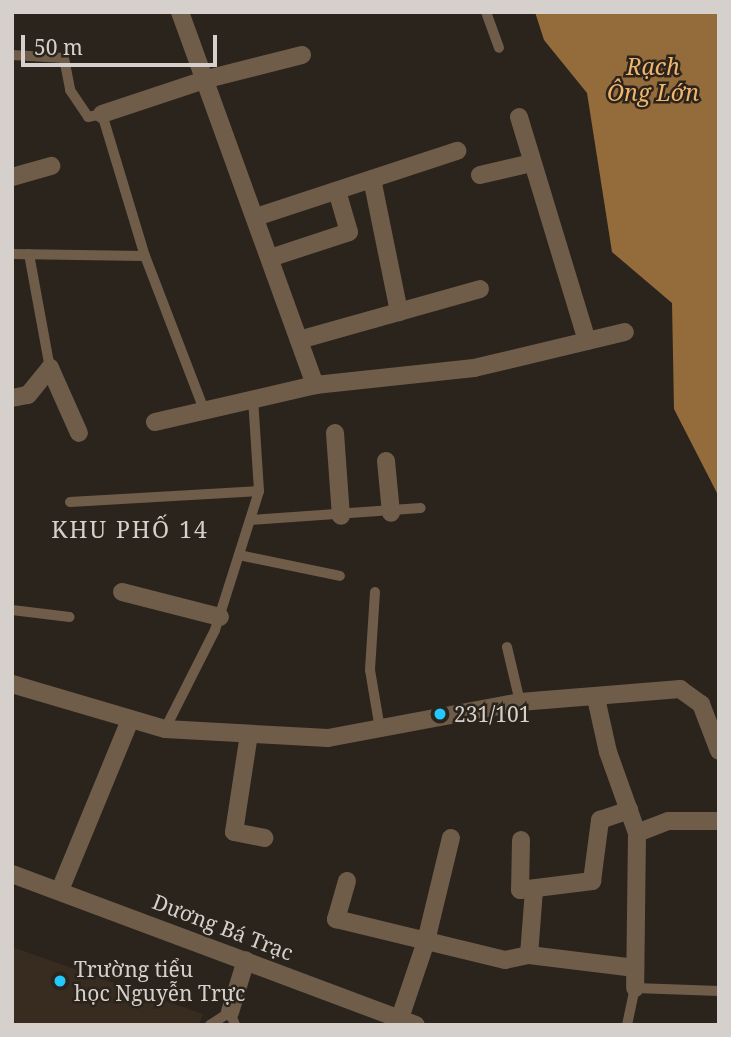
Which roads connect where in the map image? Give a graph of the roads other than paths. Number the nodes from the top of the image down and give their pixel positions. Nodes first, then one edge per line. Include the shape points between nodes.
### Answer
1 (180, 12) edge
2 (485, 12) edge
3 (499, 48) dead end
4 (12, 55) edge
5 (302, 55) dead end
6 (207, 79) junction
7 (102, 114) junction
8 (519, 117) dead end
9 (457, 151) dead end
10 (533, 163) junction
11 (51, 166) dead end
12 (480, 175) dead end
13 (12, 177) edge
14 (372, 179) junction
15 (337, 191) junction
16 (256, 217) junction
17 (12, 254) edge
18 (29, 254) junction
19 (145, 256) junction
20 (270, 258) junction
21 (480, 289) dead end
22 (399, 312) junction
23 (625, 332) dead end
24 (299, 340) junction
25 (587, 341) junction
26 (50, 368) junction
27 (315, 385) junction
28 (12, 398) edge
29 (253, 398) junction
30 (204, 410) junction
31 (155, 422) dead end
32 (79, 433) dead end
33 (335, 433) dead end
34 (386, 461) dead end
35 (259, 491) junction
36 (70, 502) dead end
37 (421, 508) dead end
38 (391, 513) junction
39 (341, 516) junction
40 (250, 520) junction
41 (239, 555) junction
42 (340, 576) dead end
43 (122, 592) dead end
44 (375, 592) dead end
45 (12, 610) edge
46 (70, 617) dead end
47 (220, 617) junction
48 (508, 647) dead end
49 (12, 684) edge
50 (596, 698) junction
51 (520, 702) junction
52 (130, 720) junction
53 (165, 729) junction
54 (380, 729) junction
55 (248, 734) junction
56 (719, 751) edge
57 (629, 810) junction
58 (719, 821) edge
59 (637, 833) junction
60 (264, 838) dead end
61 (451, 838) dead end
62 (521, 840) dead end
63 (12, 874) edge
64 (347, 881) dead end
65 (60, 890) junction
66 (534, 890) junction
67 (426, 941) junction
68 (529, 955) junction
69 (246, 960) junction
70 (635, 968) junction
71 (635, 988) junction
72 (719, 991) edge
73 (232, 1018) edge
74 (408, 1021) edge
75 (210, 1025) edge
76 (627, 1025) edge

1 - 6 street
2 - 3 lane
4 - 7 lane via 64,58 69,90 88,117
5 - 6 street
6 - 7 street
6 - 16 street
7 - 19 lane
8 - 10 street
9 - 14 street
10 - 12 street
10 - 25 street
11 - 13 street
14 - 15 street
14 - 22 street
15 - 16 street
15 - 20 street via 349,232
16 - 20 street
17 - 18 lane
18 - 19 lane
18 - 26 lane
19 - 30 lane
20 - 24 street
21 - 22 street
22 - 24 street
23 - 25 street
24 - 27 street
25 - 27 street via 474,368
26 - 28 street via 28,395
26 - 32 street
27 - 29 street
29 - 30 street
29 - 35 lane
30 - 31 street
33 - 39 street
34 - 38 street
35 - 36 lane
35 - 40 lane
37 - 38 lane
38 - 39 lane
39 - 40 lane
40 - 41 lane
41 - 42 lane
41 - 47 lane
43 - 47 street
44 - 54 lane via 370,670
45 - 46 lane
47 - 53 lane
48 - 51 lane
49 - 52 street
50 - 51 street
50 - 56 street via 680,689 701,704
50 - 57 street via 608,752
51 - 54 street
52 - 53 street
52 - 65 street
53 - 55 street
54 - 55 street via 328,738
55 - 60 street via 234,832
57 - 59 street
57 - 66 street via 600,820 592,881
58 - 59 street via 668,821
59 - 70 street
61 - 67 street
62 - 66 street via 520,890
63 - 65 street, Dương Bá Trạc
64 - 67 street via 336,919
65 - 69 street, Dương Bá Trạc
66 - 68 street
67 - 68 street via 505,960
67 - 74 street
68 - 70 street
69 - 73 street
69 - 74 street, Dương Bá Trạc
70 - 71 street
71 - 72 lane
71 - 76 lane
73 - 75 lane

